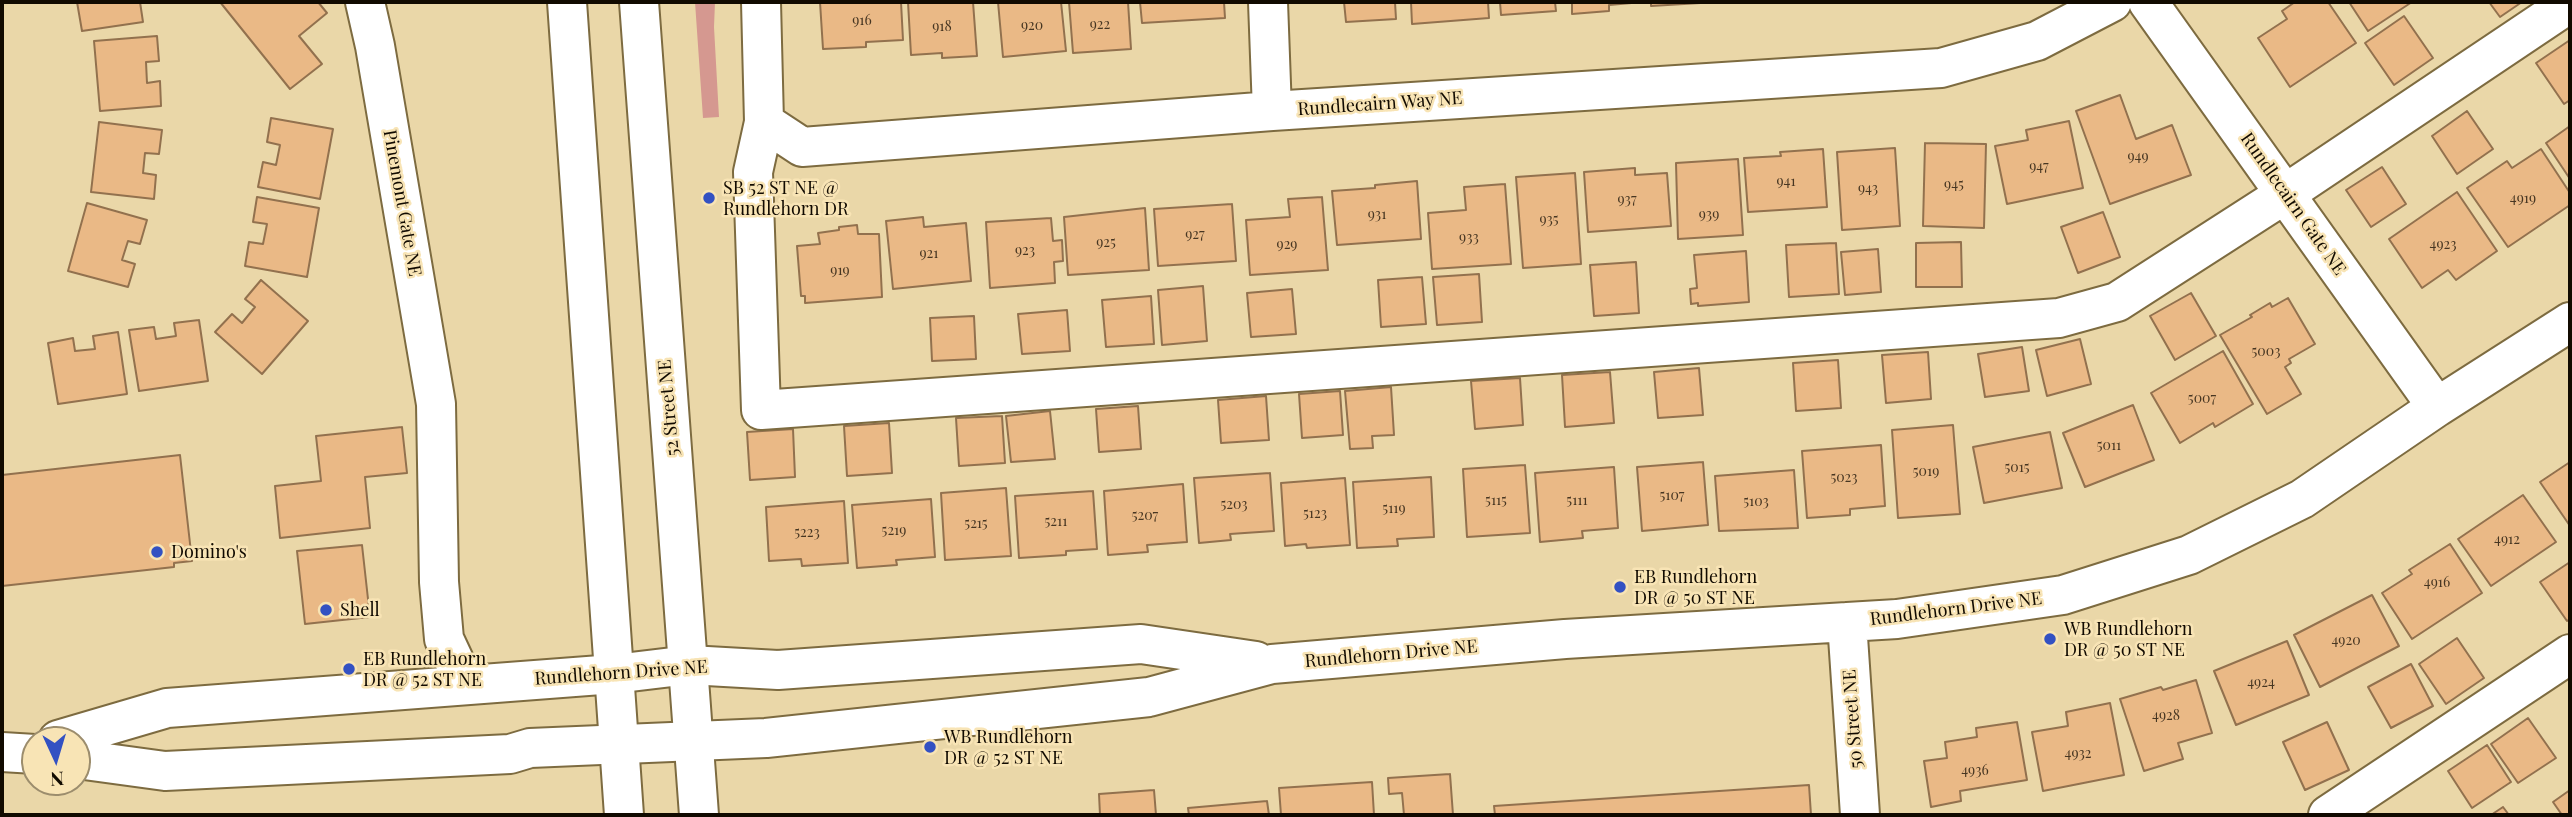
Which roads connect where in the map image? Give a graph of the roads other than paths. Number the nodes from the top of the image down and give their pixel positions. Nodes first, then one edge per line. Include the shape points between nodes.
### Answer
1 (365, 2) edge
2 (567, 2) edge
3 (639, 2) edge
4 (761, 2) edge
5 (1268, 2) edge
6 (2112, 2) edge
7 (2148, 2) edge
8 (2570, 3) edge
9 (1272, 111) junction
10 (764, 122) junction
11 (2285, 194) junction
12 (2570, 322) edge
13 (2437, 407) junction
14 (1847, 622) junction
15 (2570, 654) edge
16 (1272, 664) junction
17 (689, 665) junction
18 (614, 674) junction
19 (465, 684) junction
20 (91, 730) edge
21 (695, 743) junction
22 (620, 746) junction
23 (91, 761) edge
24 (624, 815) edge
25 (699, 815) edge
26 (1860, 815) edge
27 (2328, 815) edge

1 - 19 street, Pinemont Gate NE via 436,404 444,639
2 - 18 street
3 - 17 street, 52 Street NE
4 - 10 street
5 - 9 street
6 - 9 street, Rundlecairn Way NE via 2037,41 1941,68
7 - 11 street, Rundlecairn Gate NE
8 - 11 street
9 - 10 street, Rundlecairn Way NE via 802,148
10 - 11 street via 753,172 761,410 2059,318 2117,302
11 - 13 street, Rundlecairn Gate NE
12 - 13 street, Rundlehorn Drive NE
13 - 14 street, Rundlehorn Drive NE via 2302,499 2189,555 2063,595
14 - 16 street, Rundlehorn Drive NE via 1565,639
14 - 26 street, 50 Street NE
15 - 27 street
16 - 17 street, Rundlehorn Drive NE via 1141,644 778,670
16 - 21 street, Rundlehorn Drive NE via 1149,697
17 - 18 street, Rundlehorn Drive NE
17 - 21 street, 52 Street NE
18 - 19 street, Rundlehorn Drive NE
18 - 22 street
19 - 20 street, Rundlehorn Drive NE via 166,708
21 - 22 street, Rundlehorn Drive NE
21 - 25 street, 52 Street NE
22 - 23 street, Rundlehorn Drive NE via 165,771
22 - 24 street

